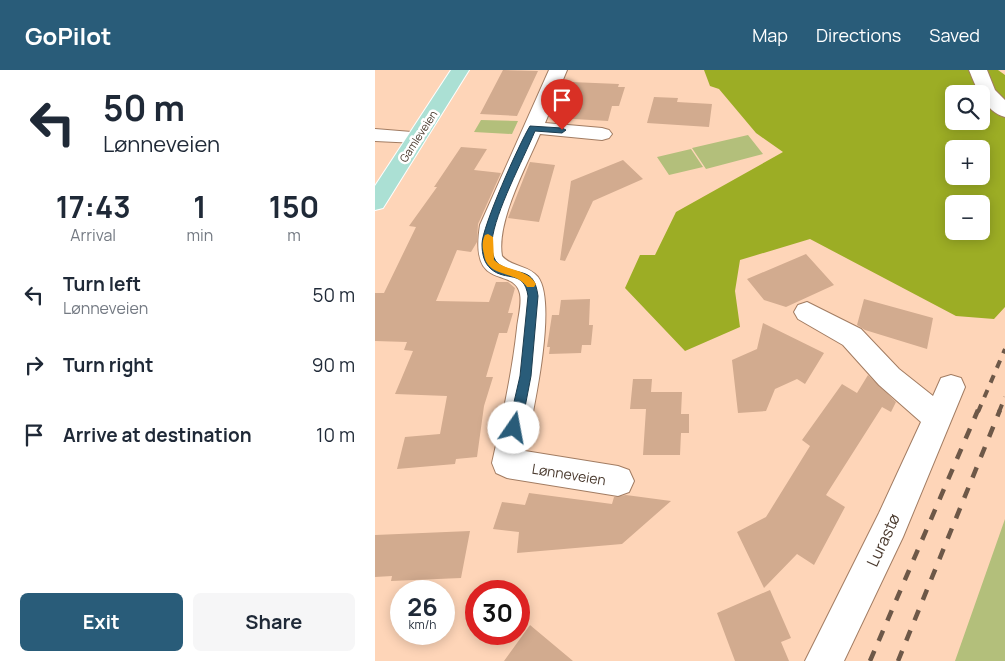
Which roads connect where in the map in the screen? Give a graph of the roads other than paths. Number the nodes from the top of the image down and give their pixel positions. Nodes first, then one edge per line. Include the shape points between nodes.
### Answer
1 (461, 70) edge
2 (558, 70) edge
3 (978, 70) edge
4 (1005, 111) edge
5 (532, 128) junction
6 (601, 134) dead end
7 (375, 135) edge
8 (417, 137) junction
9 (375, 203) edge
10 (807, 312) dead end
11 (951, 387) dead end
12 (937, 418) junction
13 (618, 482) dead end
14 (824, 661) edge

1 - 8 main road, Gamleveien
2 - 5 street, Lønneveien via 552,106
3 - 4 street via 987,92
5 - 6 street
5 - 13 street, Lønneveien via 487,243 490,261 497,268 526,277 533,296 525,376 507,464
7 - 8 street
8 - 9 main road, Gamleveien
10 - 12 street via 852,337 889,377
11 - 12 street, Lurastø
12 - 14 street, Lurastø via 891,525

